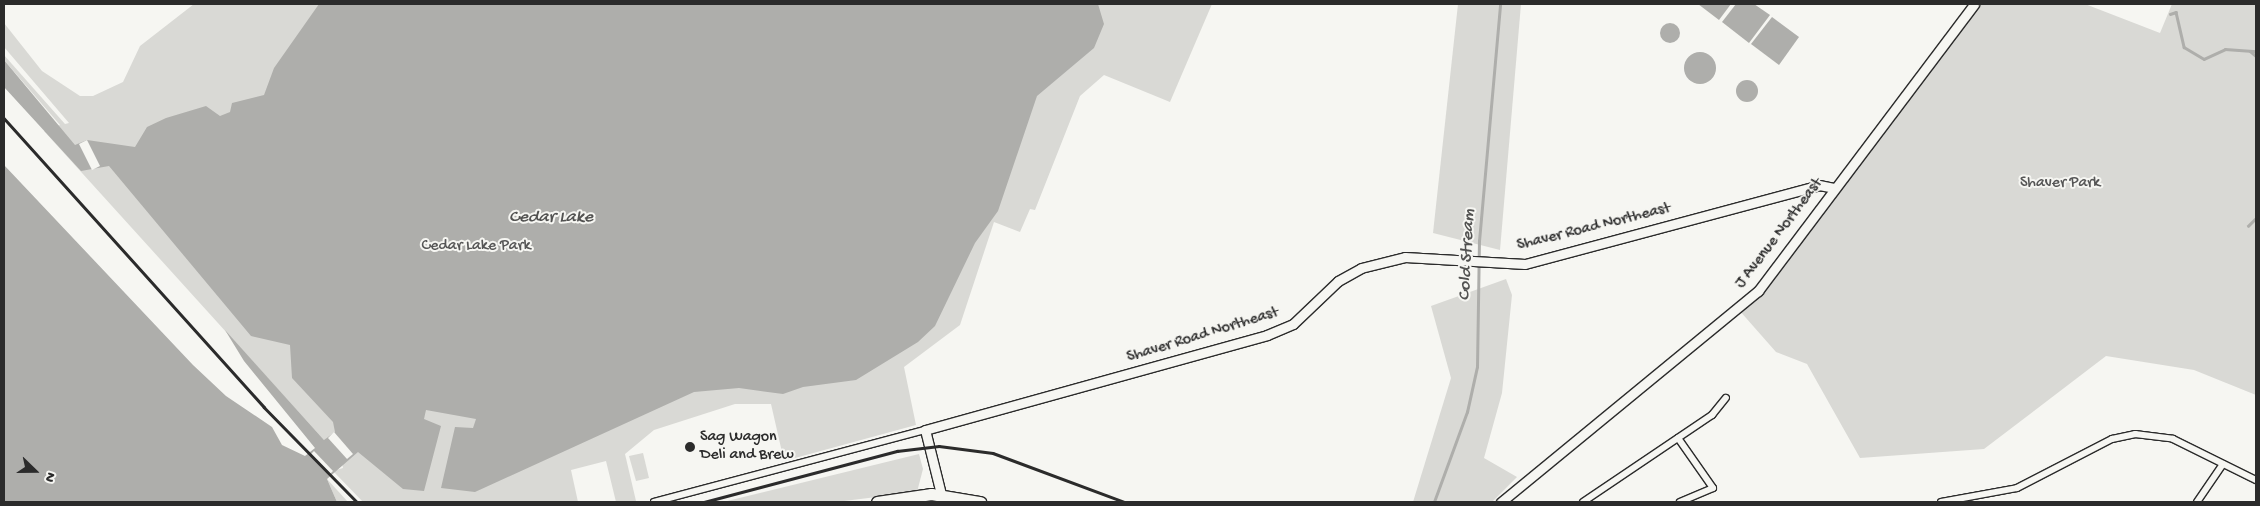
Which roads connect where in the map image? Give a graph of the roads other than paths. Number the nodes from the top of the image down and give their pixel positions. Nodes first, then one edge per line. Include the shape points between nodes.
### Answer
1 (1974, 4) edge
2 (1834, 188) junction
3 (1726, 398) dead end
4 (924, 430) junction
5 (1678, 438) junction
6 (2223, 464) junction
7 (2256, 480) edge
8 (942, 498) edge
9 (654, 502) edge
10 (877, 502) edge
11 (980, 502) edge
12 (1501, 502) edge
13 (1583, 502) edge
14 (1680, 502) edge
15 (1941, 502) edge
16 (2197, 502) edge

1 - 2 street, J Avenue Northeast
2 - 4 street, Shaver Road Northeast via 1819,185 1532,262 1510,264 1428,258 1384,260 1338,281 1293,324 1267,335
2 - 12 street, J Avenue Northeast via 1758,291 1739,310 1606,412
3 - 5 street
4 - 8 street
4 - 9 street, Shaver Road Northeast
5 - 13 street
5 - 14 street via 1713,488
6 - 7 street
6 - 15 street via 2173,439 2135,434 2112,439 2017,488
6 - 16 street
8 - 10 highway
8 - 11 highway

